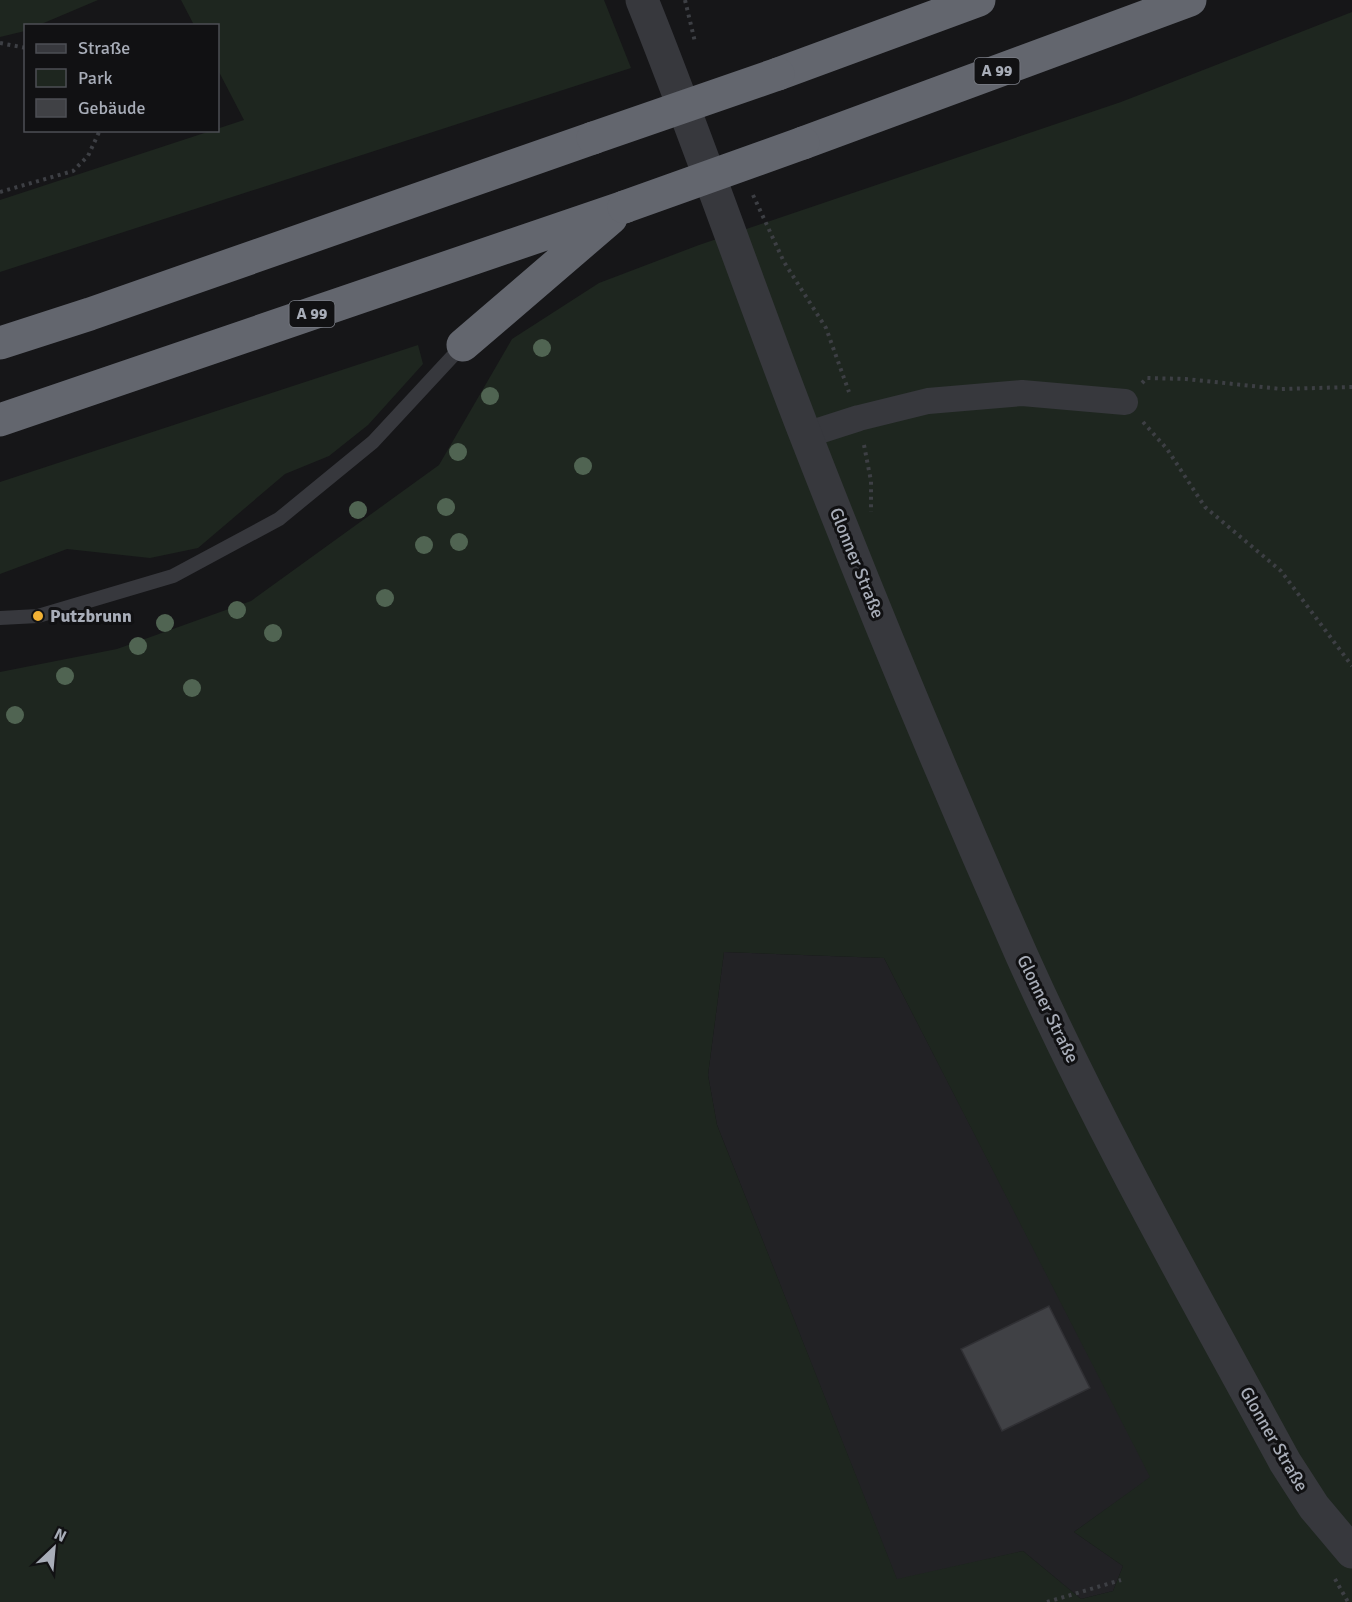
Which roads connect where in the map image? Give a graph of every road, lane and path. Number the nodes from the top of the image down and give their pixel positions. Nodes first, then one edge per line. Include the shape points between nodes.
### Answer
1 (642, 0) edge
2 (685, 0) edge
3 (980, 0) edge
4 (1190, 0) edge
5 (0, 43) edge
6 (24, 48) edge
7 (697, 49) dead end
8 (99, 132) edge
9 (0, 192) edge
10 (624, 207) junction
11 (761, 217) dead end
12 (0, 343) edge
13 (463, 345) joint
14 (1352, 387) edge
15 (1125, 402) junction
16 (859, 417) junction
17 (0, 420) edge
18 (806, 435) junction
19 (844, 531) junction
20 (0, 618) edge
21 (1352, 666) edge
22 (1342, 1563) edge
23 (1121, 1580) dead end
24 (1047, 1602) edge
25 (1348, 1602) edge

1 - 18 street, Glonner Straße
2 - 7 path
3 - 12 highway, bridge via 778,74
4 - 10 highway, A 99, bridge
5 - 6 path
8 - 9 path via 88,156 73,171
10 - 13 highway
10 - 17 highway, A 99
11 - 16 path via 826,328
13 - 20 lane via 373,442 279,519 173,576 38,616
14 - 15 path via 1281,389 1147,378
15 - 16 street via 1022,393 928,401
15 - 21 path via 1167,449 1205,507 1281,571
16 - 18 street
16 - 19 path via 871,481 872,521
18 - 19 street, Glonner Straße
19 - 22 street, Glonner Straße via 1024,960 1122,1162
22 - 25 path
23 - 24 path

